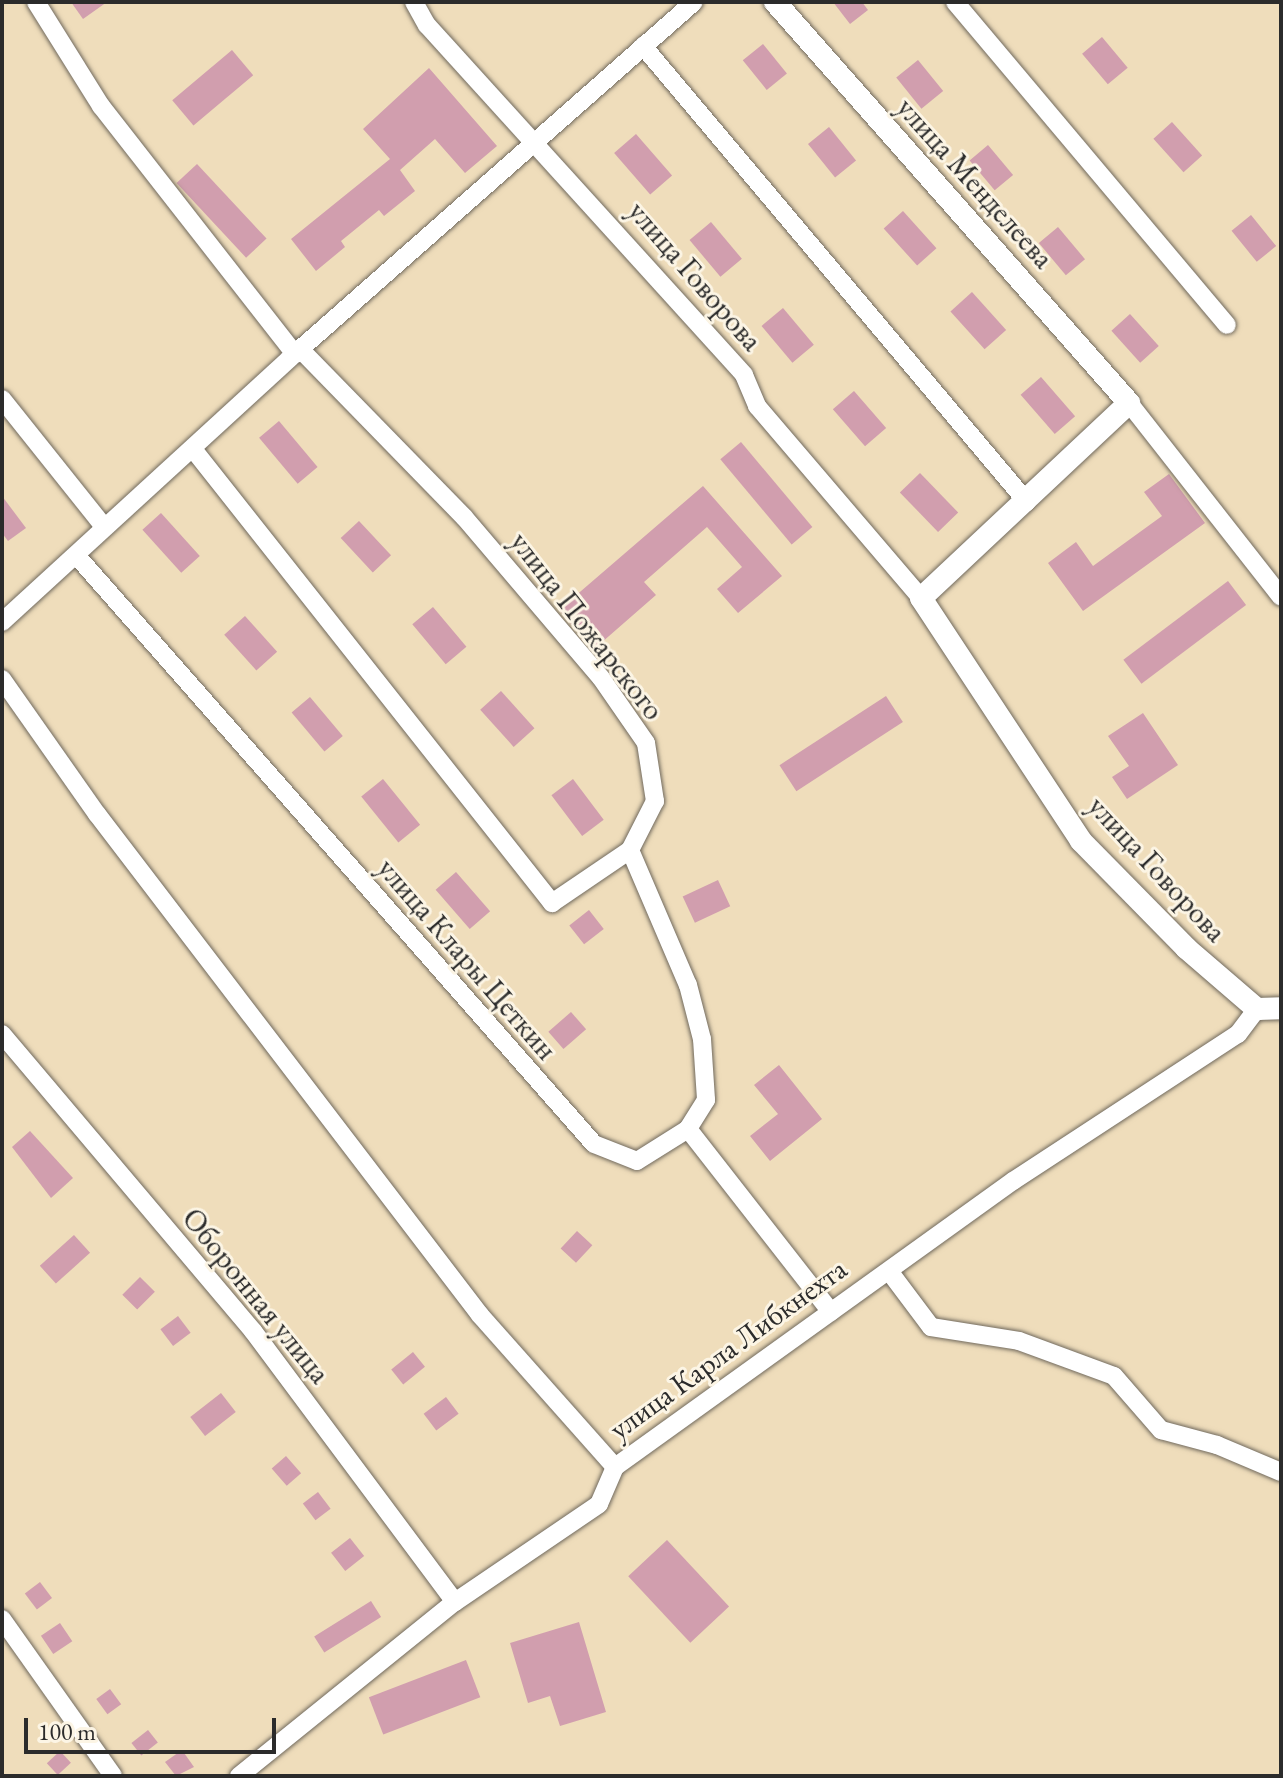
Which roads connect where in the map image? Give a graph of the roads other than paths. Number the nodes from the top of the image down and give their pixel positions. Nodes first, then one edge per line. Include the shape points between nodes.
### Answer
1 (36, 2) edge
2 (414, 2) edge
3 (694, 2) edge
4 (775, 2) edge
5 (955, 2) edge
6 (643, 46) junction
7 (535, 140) junction
8 (1227, 325) dead end
9 (298, 351) junction
10 (2, 399) edge
11 (1129, 403) junction
12 (193, 449) junction
13 (1027, 502) junction
14 (104, 527) junction
15 (76, 555) junction
16 (1281, 597) edge
17 (921, 598) junction
18 (2, 622) edge
19 (2, 679) edge
20 (630, 850) junction
21 (1281, 1008) edge
22 (1257, 1009) junction
23 (2, 1034) edge
24 (688, 1129) junction
25 (889, 1271) junction
26 (831, 1312) junction
27 (615, 1467) junction
28 (1281, 1472) edge
29 (455, 1602) junction
30 (2, 1619) edge
31 (113, 1776) edge
32 (239, 1776) edge

1 - 9 street, улица Пожарского via 101,106
2 - 7 street, улица Говорова via 427,25
3 - 6 street
4 - 11 street, улица Менделеева
5 - 8 street
6 - 7 street
6 - 13 street
7 - 9 street
7 - 17 street, улица Говорова via 744,375 757,406
9 - 12 street
9 - 20 street, улица Пожарского via 464,517 601,678 646,743 655,801
10 - 14 street
11 - 13 street
11 - 16 street
12 - 14 street
12 - 20 street via 552,903
13 - 17 street
14 - 15 street
15 - 18 street
15 - 24 street, улица Клары Цеткин via 594,1144 637,1161
17 - 22 street, улица Говорова via 1081,841 1186,948
19 - 27 street via 97,814 480,1315
20 - 24 street via 688,985 702,1039 706,1100
21 - 22 street
22 - 25 street, улица Карла Либкнехта via 1238,1034 1013,1181
23 - 29 street, Оборонная улица via 253,1331
24 - 26 street
25 - 26 street, улица Карла Либкнехта
25 - 28 street via 931,1327 1019,1341 1114,1376 1161,1430 1217,1445
26 - 27 street, улица Карла Либкнехта
27 - 29 street, улица Карла Либкнехта via 599,1504
29 - 32 street, улица Карла Либкнехта
30 - 31 street

